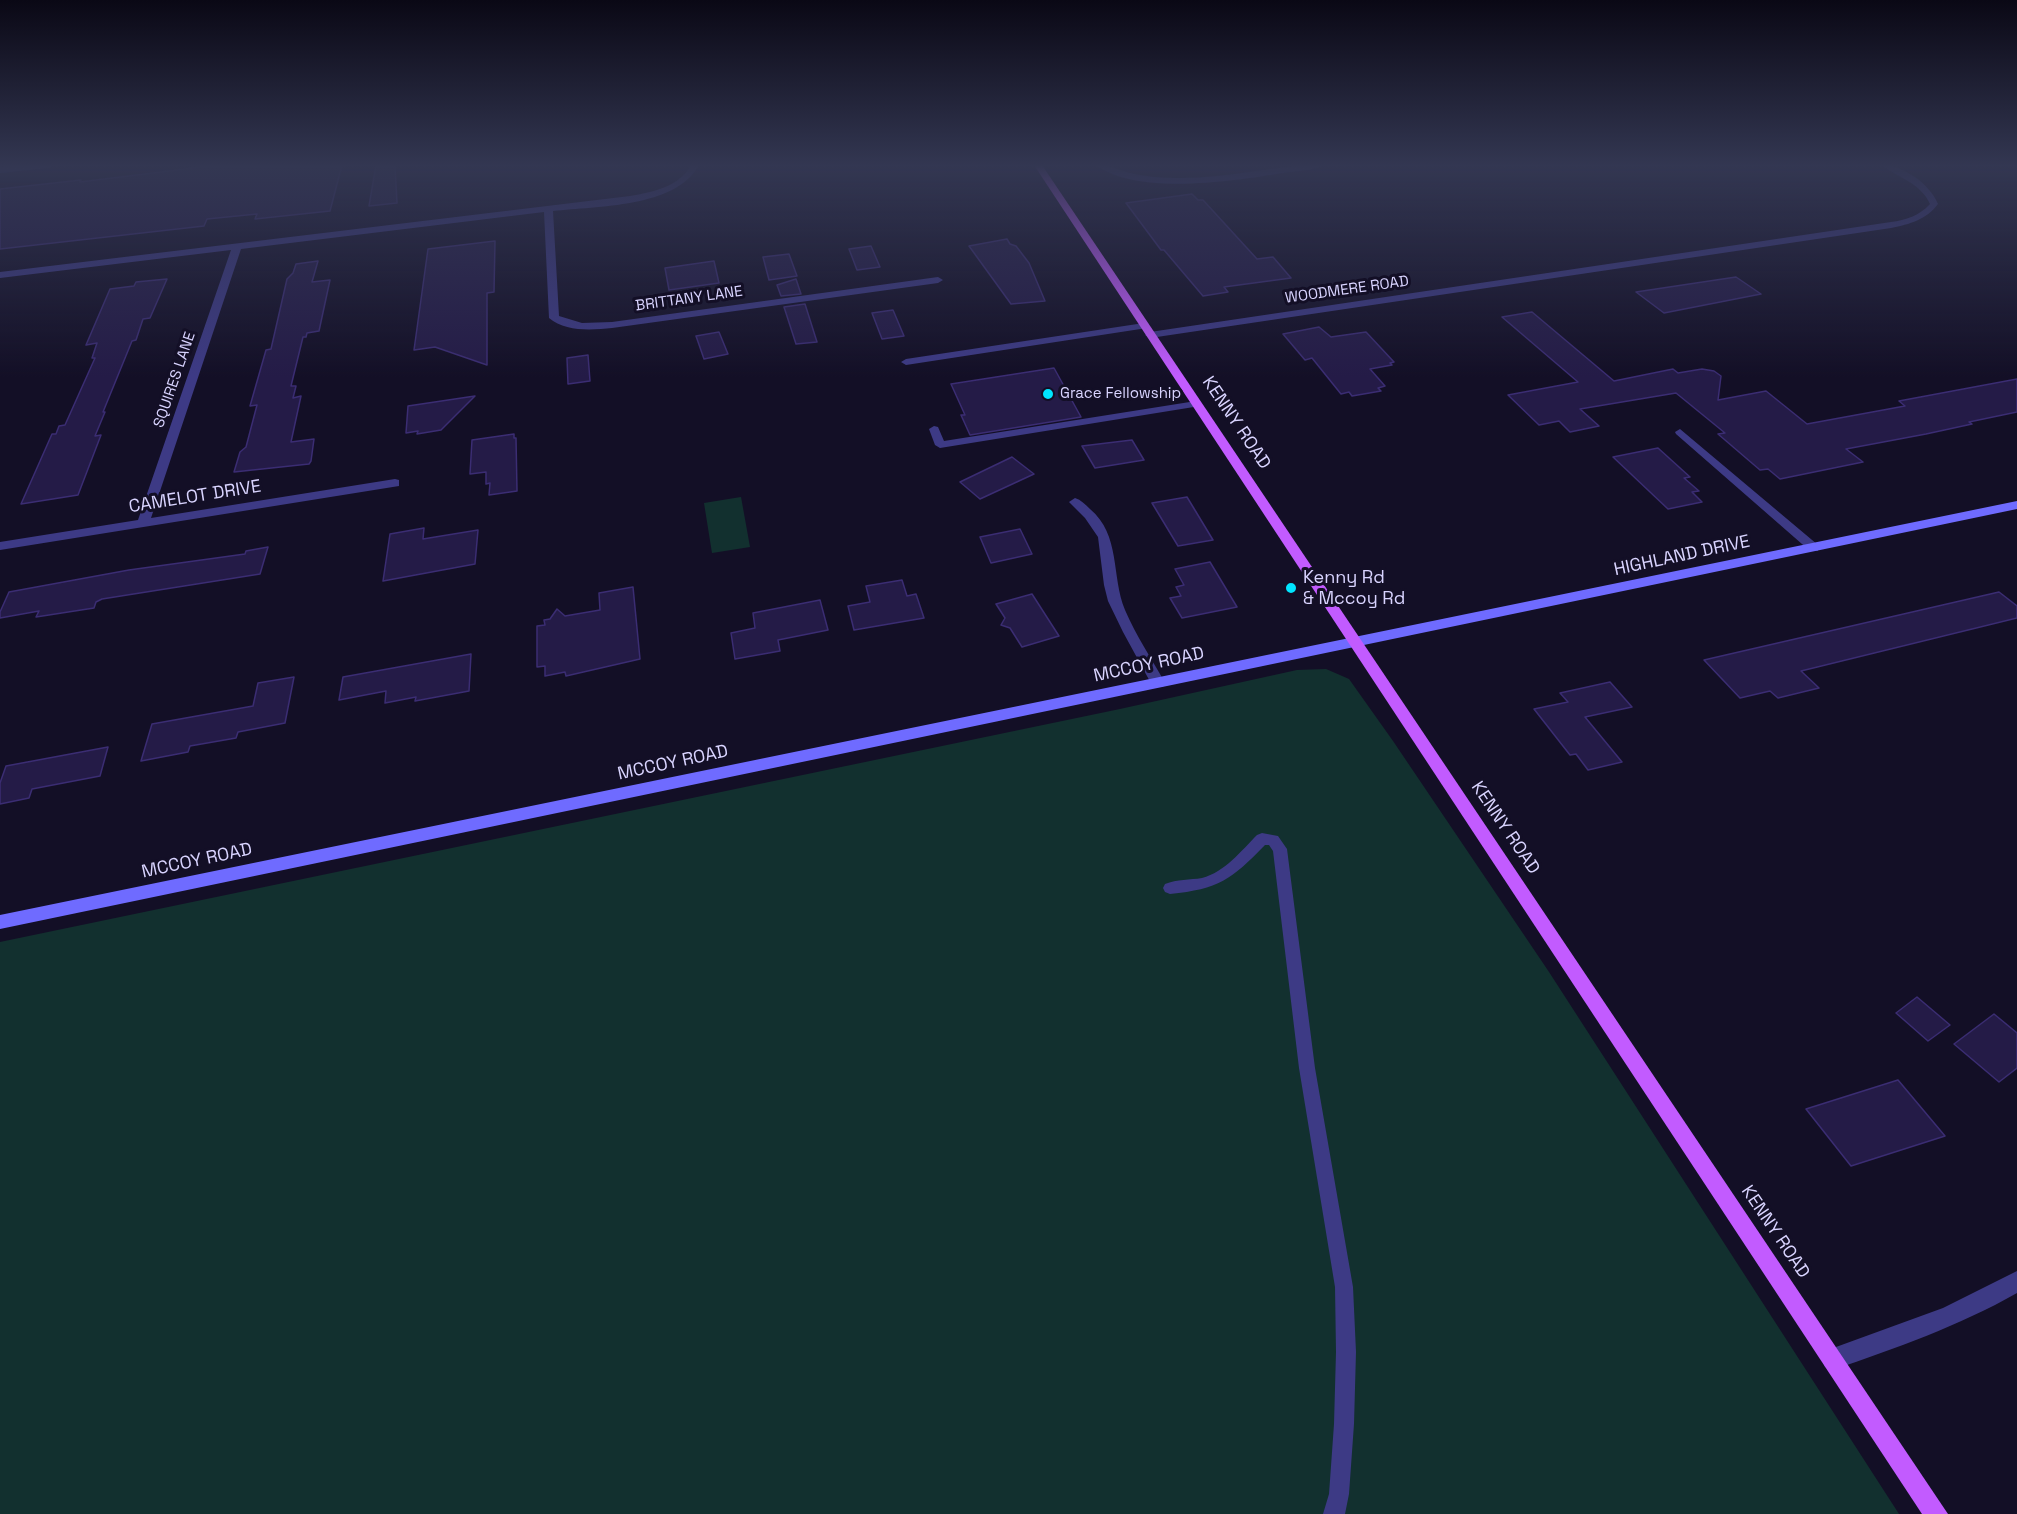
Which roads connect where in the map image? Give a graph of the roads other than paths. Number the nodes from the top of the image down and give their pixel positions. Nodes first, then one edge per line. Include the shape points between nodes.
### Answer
1 (330, 236) edge
2 (549, 236) edge
3 (1085, 236) edge
4 (1815, 236) edge
5 (237, 247) junction
6 (0, 275) edge
7 (938, 280) dead end
8 (1147, 330) junction
9 (906, 362) dead end
10 (1196, 404) junction
11 (934, 429) dead end
12 (1680, 432) dead end
13 (395, 483) dead end
14 (1075, 502) dead end
15 (2017, 505) edge
16 (143, 524) junction
17 (0, 546) edge
18 (1814, 548) junction
19 (1354, 643) junction
20 (1158, 683) junction
21 (1170, 888) dead end
22 (0, 922) edge
23 (2017, 1281) edge
24 (1833, 1359) junction
25 (1334, 1514) edge
26 (1936, 1514) edge

1 - 5 street
2 - 7 street, BRITTANY LANE via 554,318 587,327
3 - 8 main road, KENNY ROAD
4 - 8 street, WOODMERE ROAD
5 - 6 street
5 - 16 street, SQUIRES LANE
8 - 9 lane
8 - 10 main road, KENNY ROAD
10 - 11 lane via 940,445
10 - 19 main road, KENNY ROAD
12 - 18 lane
13 - 16 street, CAMELOT DRIVE
14 - 20 street via 1104,530 1114,599
15 - 18 main road, HIGHLAND DRIVE
16 - 17 street, CAMELOT DRIVE
18 - 19 main road, HIGHLAND DRIVE
19 - 20 main road, MCCOY ROAD
19 - 24 main road, KENNY ROAD
20 - 22 main road, MCCOY ROAD
21 - 25 lane via 1217,880 1236,867 1262,839 1273,840 1280,849 1308,1080 1344,1287 1344,1424
23 - 24 street via 1921,1328
24 - 26 main road, KENNY ROAD

